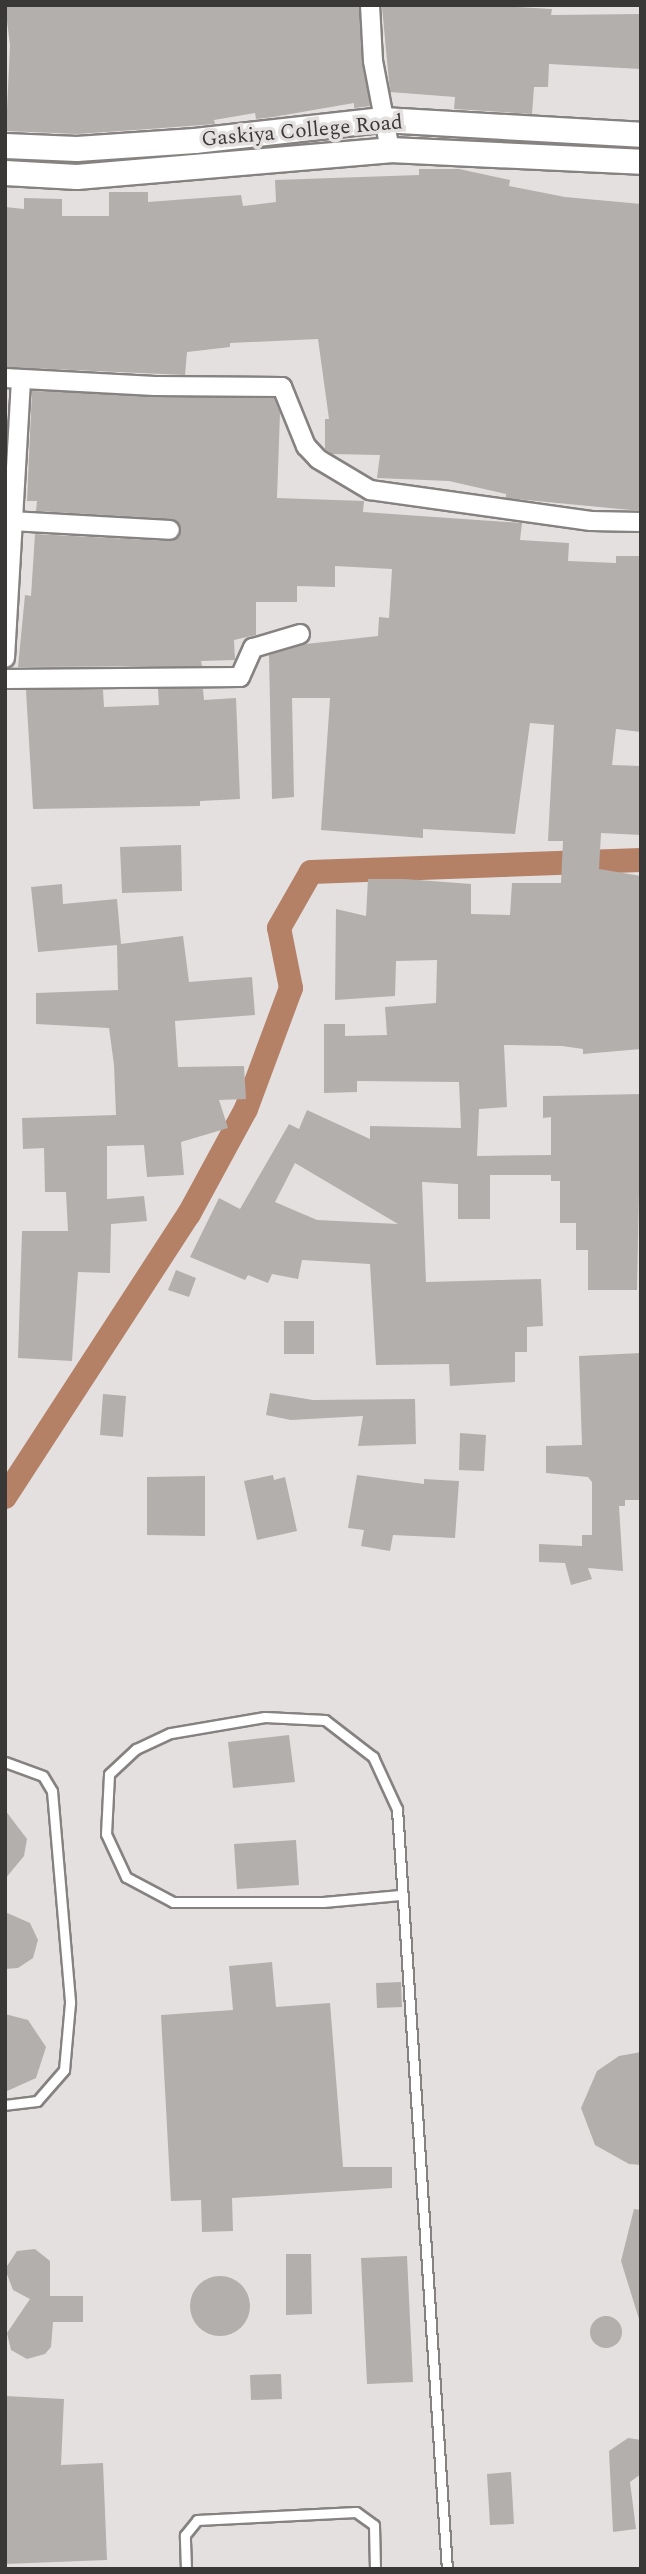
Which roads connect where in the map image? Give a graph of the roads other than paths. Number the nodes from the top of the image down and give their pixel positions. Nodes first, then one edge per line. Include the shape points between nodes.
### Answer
1 (370, 5) edge
2 (383, 120) junction
3 (641, 135) edge
4 (5, 146) edge
5 (390, 150) junction
6 (641, 162) edge
7 (5, 173) edge
8 (13, 378) edge
9 (9, 482) edge
10 (12, 521) junction
11 (641, 522) edge
12 (170, 530) dead end
13 (300, 634) dead end
14 (5, 658) edge
15 (5, 679) edge
16 (5, 1762) edge
17 (400, 1895) junction
18 (5, 2105) edge
19 (186, 2569) edge
20 (375, 2569) edge
21 (447, 2569) edge

1 - 2 street
2 - 3 main road, Gaskiya College Road
2 - 4 main road, Gaskiya College Road via 195,141 76,149
2 - 5 street
5 - 6 main road, Gaskiya College Road
5 - 7 main road, Gaskiya College Road via 76,177
8 - 9 street
8 - 11 street via 282,387 306,446 318,459 370,490 540,514
9 - 10 street
10 - 12 street
10 - 14 street
13 - 15 street via 253,648 240,677
16 - 18 lane via 43,1776 52,1791 71,2003 64,2070 37,2101
17 - 17 lane via 397,1809 373,1758 325,1720 265,1717 172,1733 136,1749 109,1774 106,1834 127,1877 173,1902 323,1902
17 - 21 lane
19 - 20 lane via 185,2535 197,2520 356,2512 374,2525

